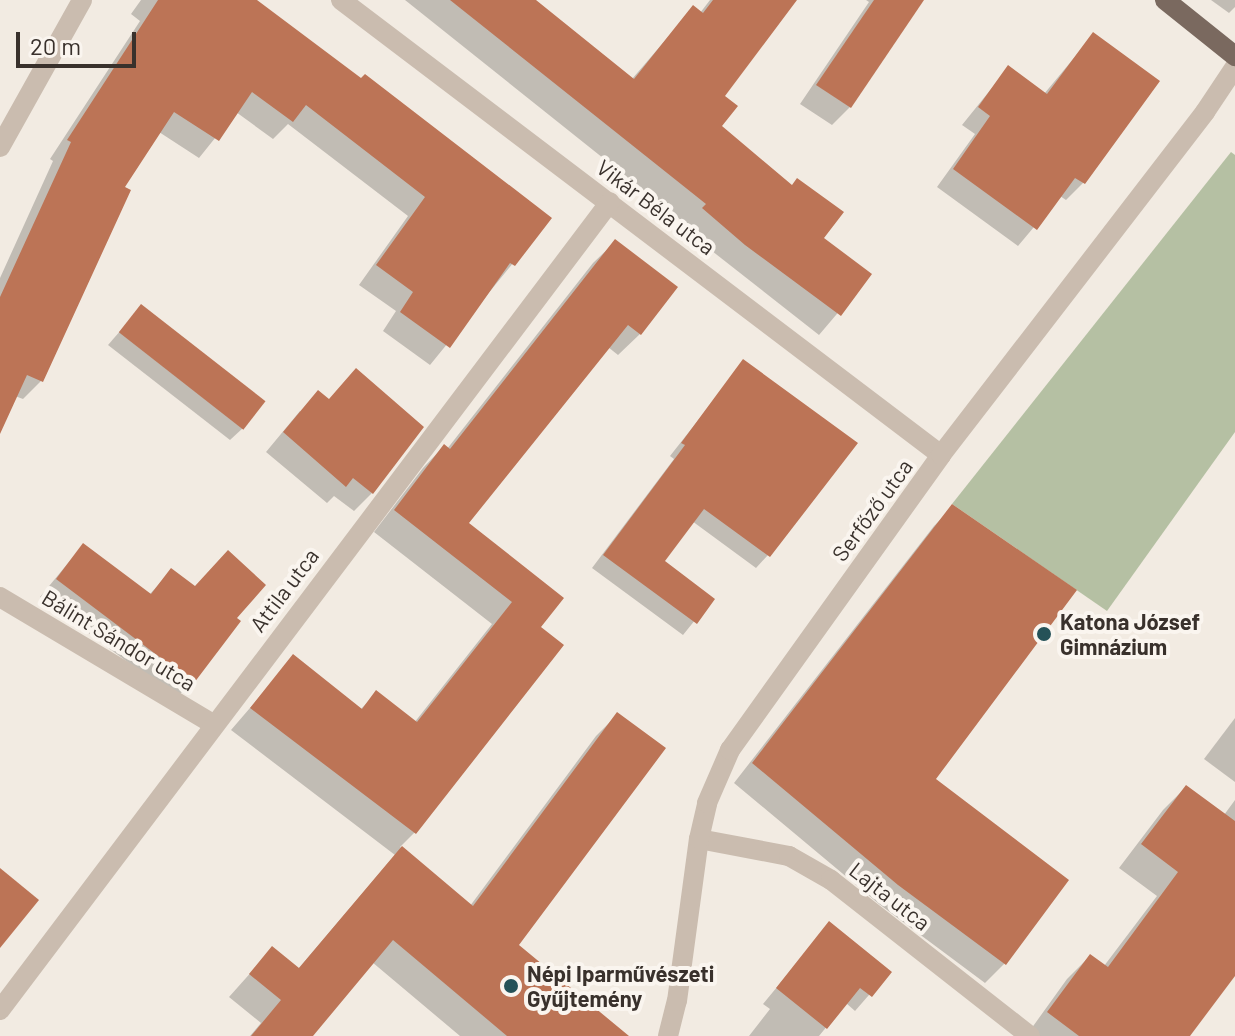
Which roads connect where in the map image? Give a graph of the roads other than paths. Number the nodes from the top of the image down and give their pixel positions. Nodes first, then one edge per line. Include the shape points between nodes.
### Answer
1 (82, 0) edge
2 (341, 0) edge
3 (1165, 0) edge
4 (1235, 56) edge
5 (1235, 67) edge
6 (0, 147) edge
7 (610, 202) junction
8 (941, 455) junction
9 (0, 597) edge
10 (213, 724) junction
11 (699, 839) junction
12 (0, 1010) edge
13 (668, 1036) edge
14 (1030, 1036) edge

1 - 6 street
2 - 7 street, Vikár Béla utca
3 - 4 main road
5 - 8 street, Serfőző utca
7 - 8 street, Vikár Béla utca
7 - 10 street, Attila utca
8 - 11 street, Serfőző utca via 730,750 707,803
9 - 10 street, Bálint Sándor utca
10 - 12 street, Attila utca
11 - 13 street, Serfőző utca
11 - 14 street, Lajta utca via 789,856 831,880

